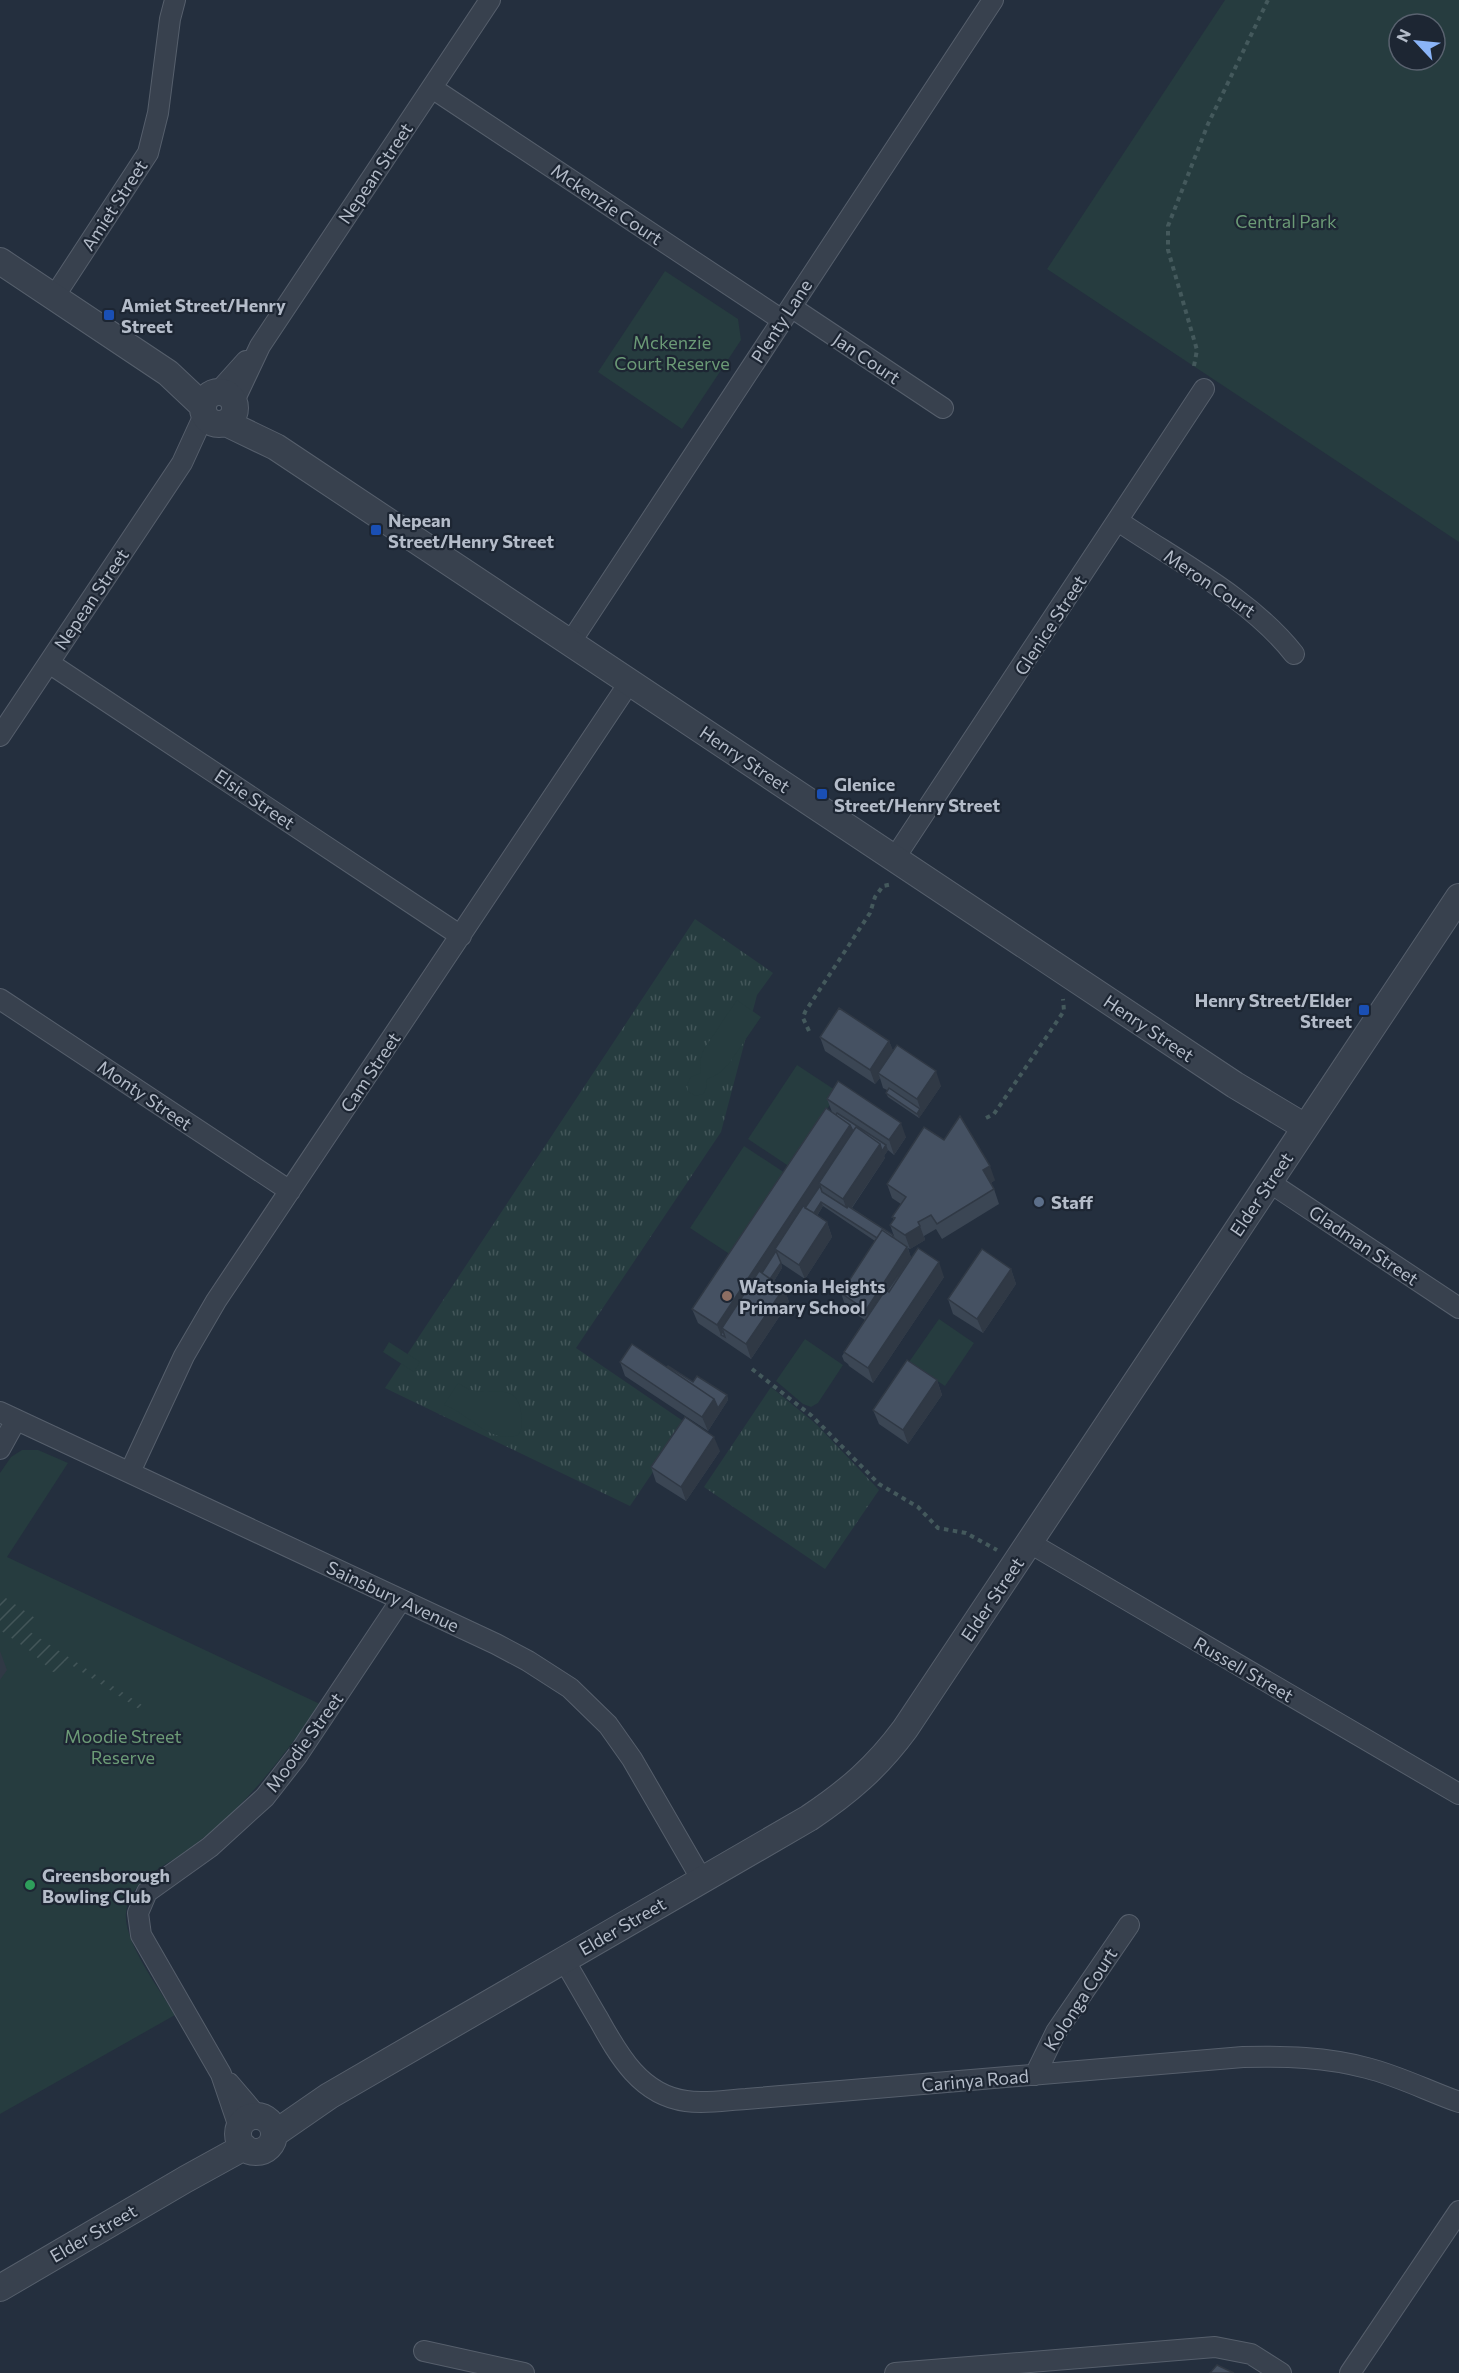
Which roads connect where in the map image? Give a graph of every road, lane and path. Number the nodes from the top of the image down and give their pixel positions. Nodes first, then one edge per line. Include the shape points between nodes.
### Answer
1 (175, 0) edge
2 (490, 0) edge
3 (993, 0) edge
4 (1268, 0) edge
5 (432, 88) junction
6 (0, 261) edge
7 (54, 297) junction
8 (786, 314) junction
9 (1194, 366) dead end
10 (1204, 389) dead end
11 (219, 408) junction
12 (943, 408) dead end
13 (1118, 521) junction
14 (570, 643) junction
15 (1294, 654) dead end
16 (49, 663) junction
17 (629, 683) junction
18 (0, 736) edge
19 (897, 871) junction
20 (1459, 897) edge
21 (461, 936) junction
22 (1062, 992) dead end
23 (0, 999) edge
24 (809, 1030) dead end
25 (986, 1118) dead end
26 (1305, 1127) junction
27 (1269, 1182) junction
28 (290, 1191) junction
29 (1459, 1308) edge
30 (752, 1369) dead end
31 (8, 1416) edge
32 (0, 1449) edge
33 (130, 1472) junction
34 (1030, 1543) junction
35 (997, 1550) dead end
36 (401, 1600) junction
37 (1459, 1794) edge
38 (702, 1880) junction
39 (1129, 1925) dead end
40 (564, 1960) junction
41 (1035, 2075) junction
42 (1456, 2102) edge
43 (253, 2129) junction
44 (1459, 2211) edge
45 (0, 2288) edge
46 (424, 2350) dead end
47 (985, 2369) edge
48 (524, 2373) edge
49 (895, 2373) edge
50 (1281, 2373) edge
51 (1350, 2373) edge

1 - 7 street, Amiet Street via 148,153
2 - 5 street, Nepean Street
3 - 8 street, Plenty Lane
4 - 9 path via 1208,124 1168,226 1168,250 1197,350
5 - 8 street, Mckenzie Court
5 - 11 street, Nepean Street
6 - 7 street, Henry Street
7 - 11 street, Henry Street
8 - 12 street, Jan Court
8 - 14 street, Plenty Lane
10 - 13 street, Glenice Street
11 - 14 street, Henry Street
11 - 16 street, Nepean Street
13 - 15 street, Meron Court via 1248,608
13 - 19 street, Glenice Street
14 - 17 street, Henry Street
16 - 18 street, Nepean Street
16 - 21 street, Elsie Street
17 - 19 street, Henry Street
17 - 21 street, Cam Street
19 - 24 path via 883,886 805,1012 803,1018
19 - 26 street, Henry Street
20 - 26 street, Elder Street
21 - 28 street, Cam Street
22 - 25 path via 1064,1011 994,1114
23 - 28 street, Monty Street
26 - 27 street, Elder Street
27 - 29 street, Gladman Street
27 - 34 street, Elder Street
28 - 33 street, Cam Street via 184,1356
30 - 35 path via 812,1416 879,1484 918,1507 934,1525 966,1533
31 - 32 street
31 - 33 street, Sainsbury Avenue
33 - 36 street, Sainsbury Avenue
34 - 37 street, Russell Street
34 - 38 street, Elder Street via 905,1729 867,1775 809,1818
36 - 38 street, Sainsbury Avenue via 528,1661 593,1708 632,1759
36 - 43 street, Moodie Street via 297,1756 265,1797 210,1847 153,1887 140,1905 138,1920 145,1944
38 - 40 street, Elder Street
39 - 41 street, Kolonga Court via 1056,2032
40 - 41 street, Carinya Road via 630,2069 642,2082 679,2100 706,2102
40 - 43 street, Elder Street via 328,2096
41 - 42 street, Carinya Road via 1243,2056 1294,2057 1368,2068
43 - 45 street, Elder Street via 186,2179
44 - 51 street
46 - 48 street
47 - 49 street
47 - 50 street via 1215,2347 1251,2354

